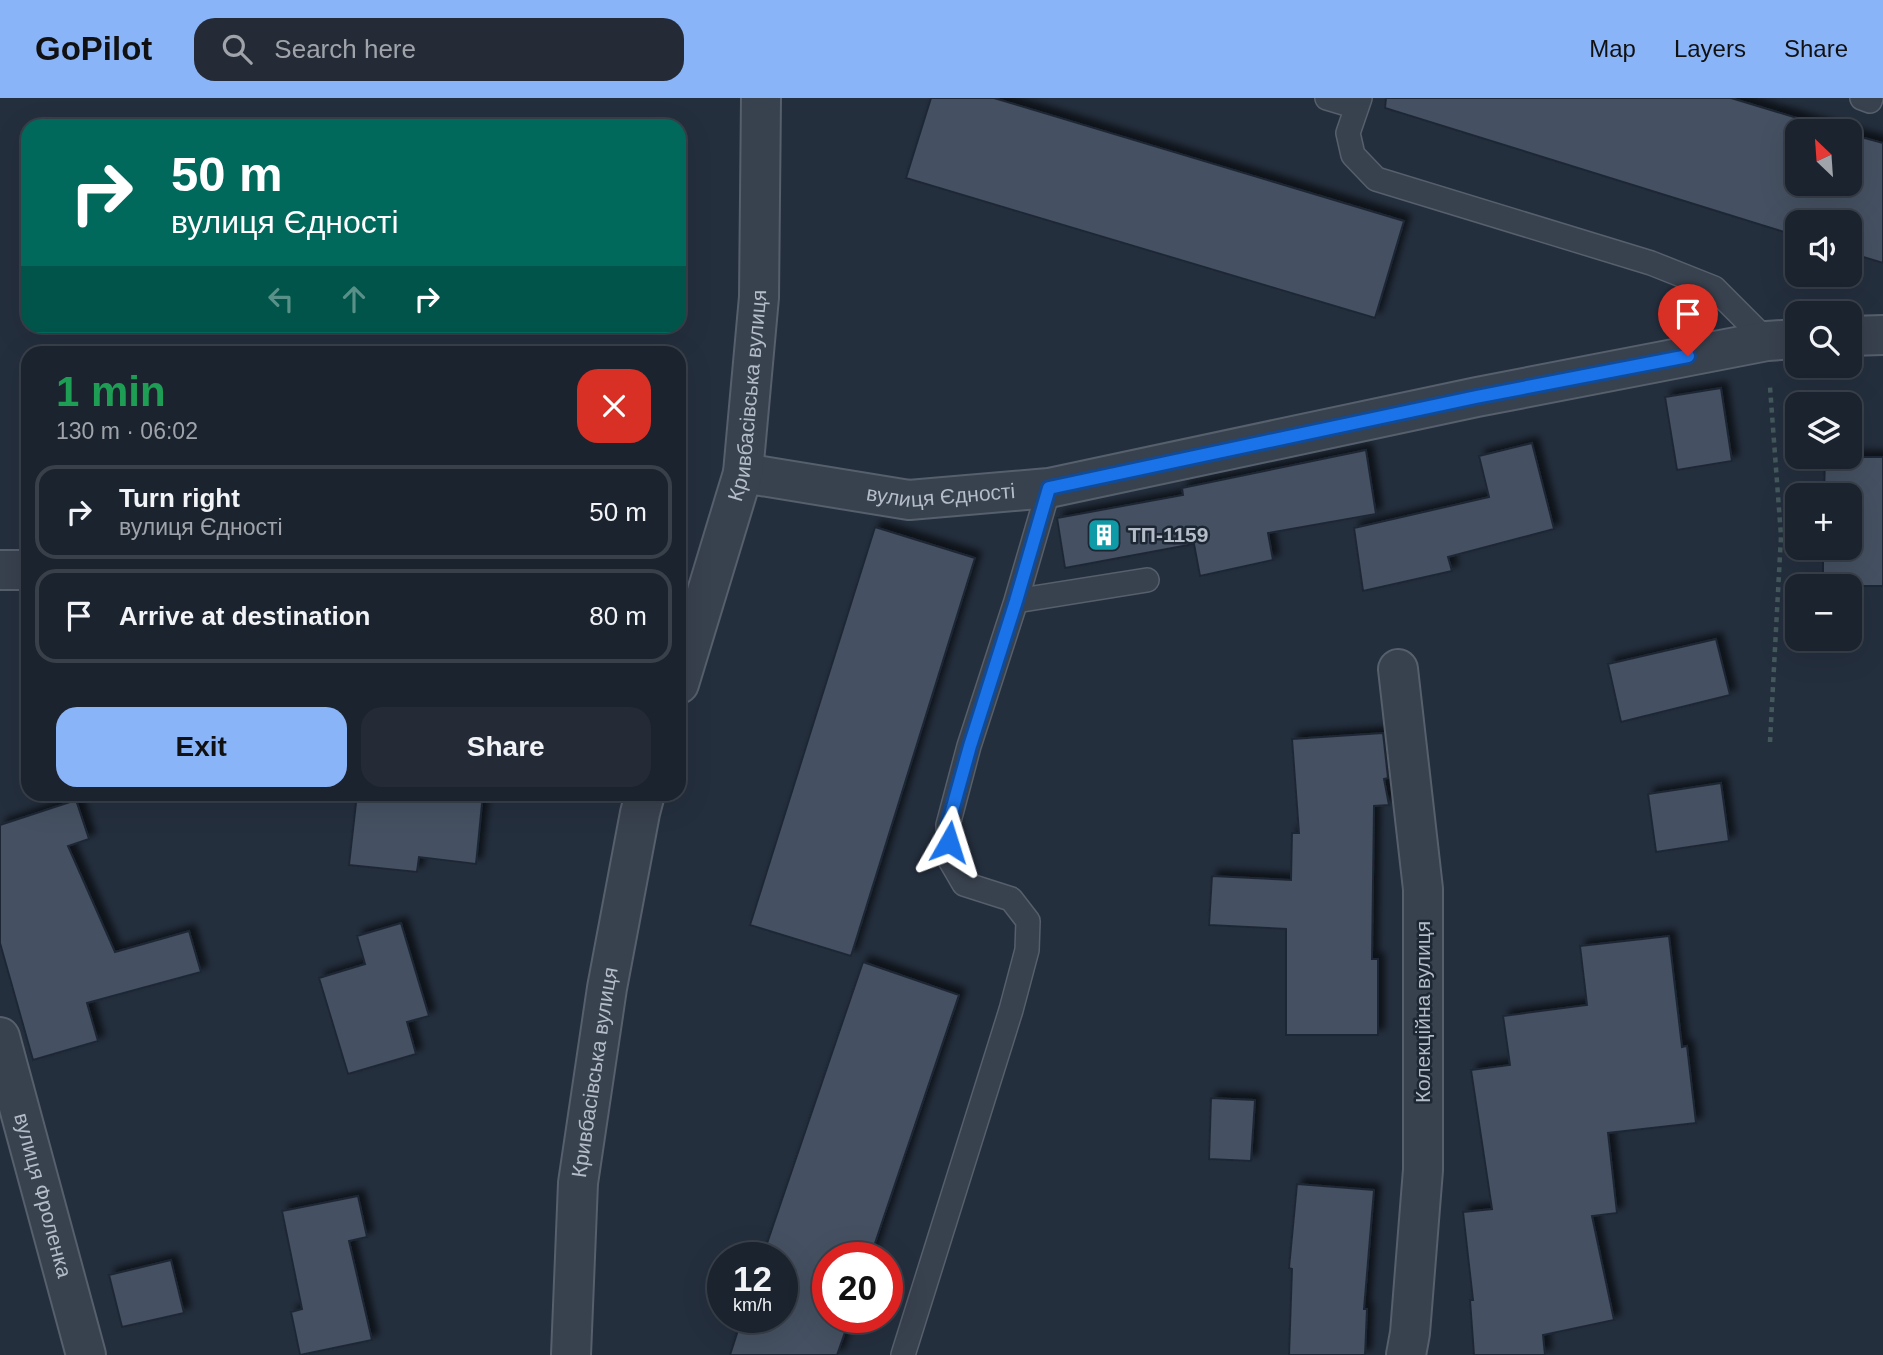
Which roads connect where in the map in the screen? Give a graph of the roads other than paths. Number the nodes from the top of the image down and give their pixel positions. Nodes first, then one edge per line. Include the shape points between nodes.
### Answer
1 (761, 98) edge
2 (1327, 98) edge
3 (1862, 98) edge
4 (1871, 98) edge
5 (1358, 103) edge
6 (1883, 335) edge
7 (1862, 336) edge
8 (1782, 340) edge
9 (743, 473) junction
10 (1049, 488) junction
11 (0, 570) edge
12 (21, 570) edge
13 (1147, 580) dead end
14 (1016, 601) junction
15 (686, 661) edge
16 (1398, 669) dead end
17 (643, 801) edge
18 (0, 1037) edge
19 (86, 1355) edge
20 (571, 1355) edge
21 (902, 1355) edge
22 (1406, 1355) edge

1 - 9 street, Кривбасівська вулиця via 759,297
2 - 5 lane
3 - 4 lane
5 - 8 lane via 1348,134 1353,155 1376,179 1651,263 1713,288
6 - 7 street
8 - 10 street, вулиця Єдності via 1476,397
9 - 10 street, вулиця Єдності via 909,500
9 - 15 street, Кривбасівська вулиця
10 - 14 lane
11 - 12 street
13 - 14 lane
14 - 21 lane via 948,825 950,860 964,884 1011,899 1028,921 1027,950
16 - 22 street, Колекційна вулиця via 1423,902 1423,1170
17 - 20 street, Кривбасівська вулиця via 607,988 578,1183
18 - 19 street, вулиця Фроленка

